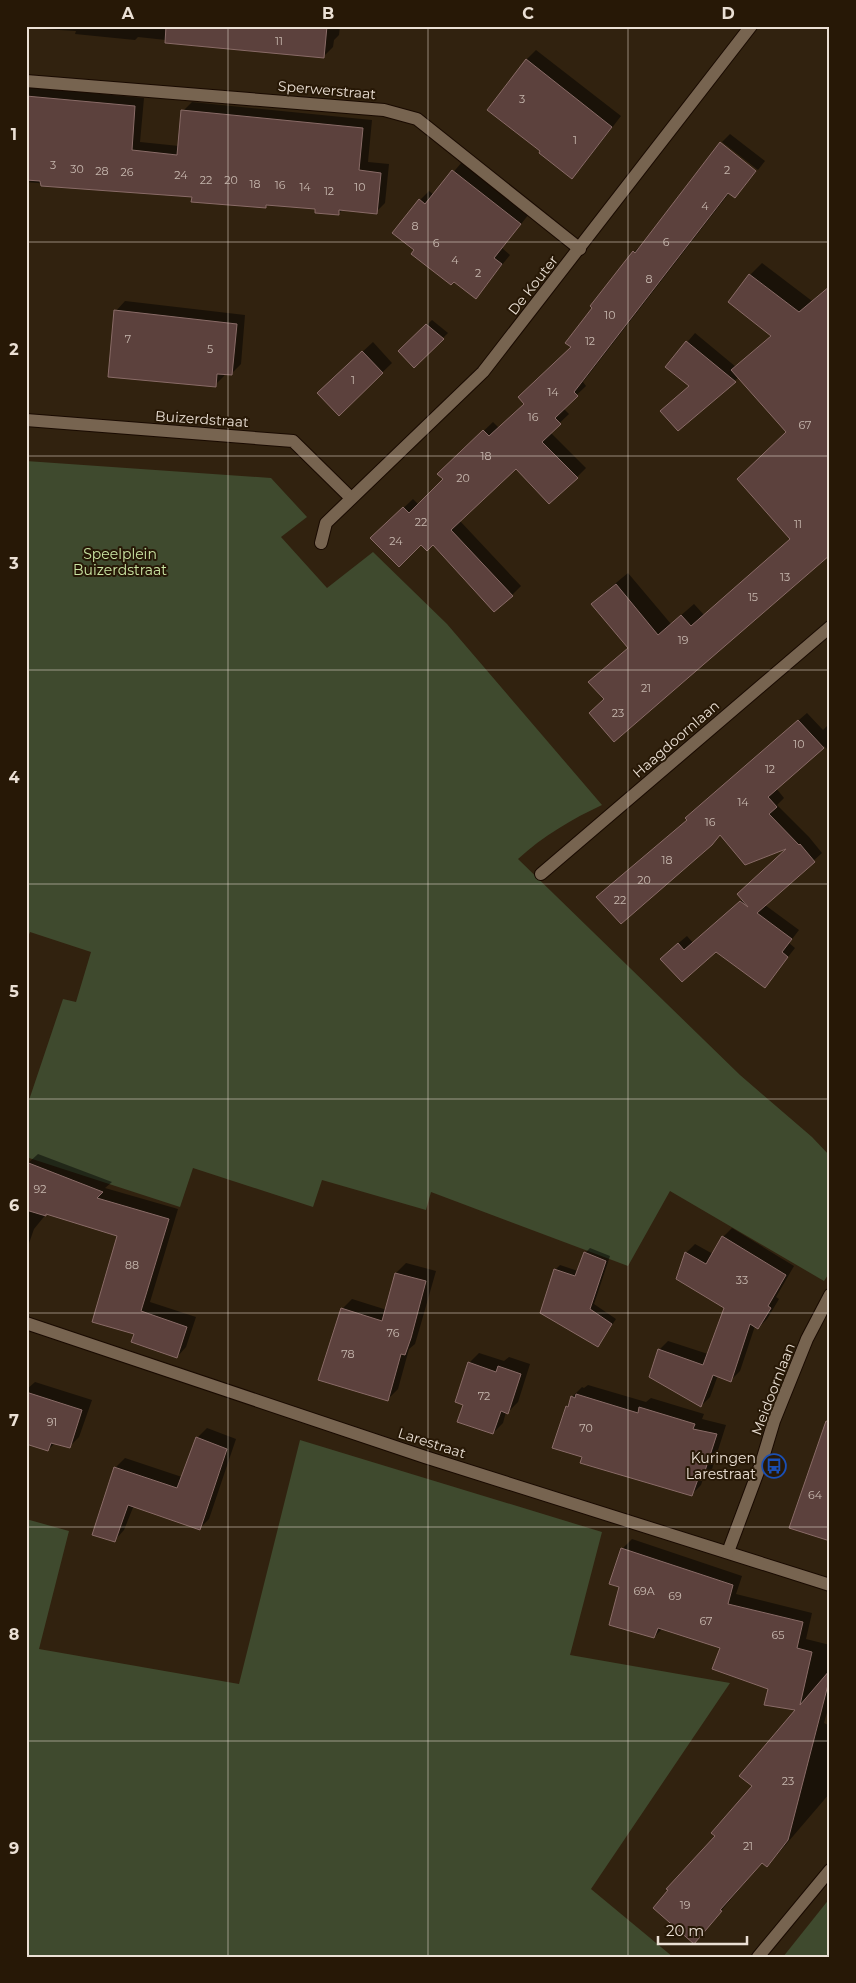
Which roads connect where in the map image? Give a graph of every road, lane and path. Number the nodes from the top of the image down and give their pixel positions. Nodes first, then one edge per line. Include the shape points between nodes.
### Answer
1 (751, 26) edge
2 (26, 81) edge
3 (580, 249) junction
4 (26, 420) edge
5 (352, 498) junction
6 (320, 544) dead end
7 (830, 627) edge
8 (541, 874) dead end
9 (830, 1295) edge
10 (26, 1323) edge
11 (728, 1552) junction
12 (830, 1585) edge
13 (830, 1870) edge
14 (758, 1957) edge

1 - 3 street, De Kouter
2 - 3 street, Sperwerstraat via 384,110 418,119
3 - 5 street, De Kouter via 483,372
4 - 5 street, Buizerdstraat via 293,441
5 - 6 street, De Kouter via 326,523
7 - 8 street, Haagdoornlaan
9 - 11 street, Meidoornlaan via 774,1422
10 - 11 street, Larestraat via 425,1457
11 - 12 street, Larestraat
13 - 14 street

